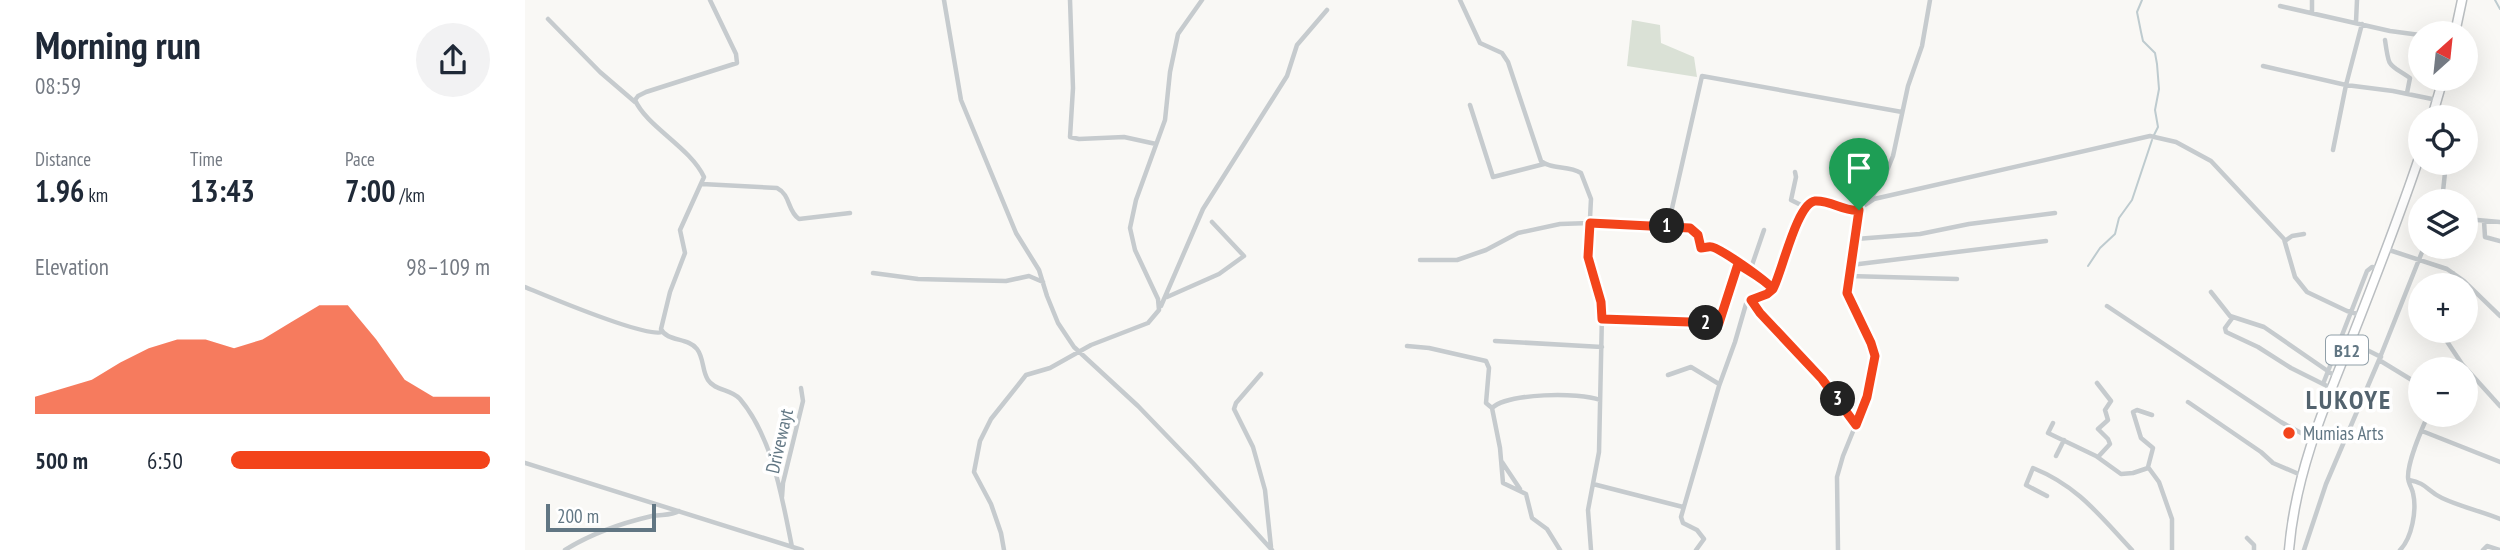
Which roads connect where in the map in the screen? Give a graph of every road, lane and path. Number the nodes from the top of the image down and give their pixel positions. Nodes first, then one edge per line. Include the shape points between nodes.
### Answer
1 (710, 0) edge
2 (944, 0) edge
3 (1070, 0) edge
4 (1460, 0) edge
5 (1930, 0) edge
6 (2312, 0) edge
7 (2357, 0) edge
8 (2462, 0) edge
9 (1201, 1) edge
10 (2280, 6) dead end
11 (1327, 10) dead end
12 (2312, 12) junction
13 (548, 19) dead end
14 (2458, 21) edge
15 (2359, 23) junction
16 (2408, 33) edge
17 (2385, 40) dead end
18 (2263, 66) dead end
19 (2346, 85) junction
20 (2440, 91) edge
21 (2407, 93) junction
22 (2437, 100) junction
23 (635, 102) junction
24 (1470, 105) dead end
25 (2436, 105) edge
26 (1902, 112) junction
27 (1156, 144) junction
28 (2333, 150) dead end
29 (1544, 164) junction
30 (1795, 172) dead end
31 (2413, 175) edge
32 (702, 184) junction
33 (1870, 201) junction
34 (1805, 207) junction
35 (1859, 210) junction
36 (850, 213) dead end
37 (2055, 213) dead end
38 (2478, 220) edge
39 (2484, 221) junction
40 (1212, 222) dead end
41 (2500, 222) edge
42 (1590, 223) junction
43 (1668, 226) junction
44 (1764, 230) dead end
45 (2304, 234) dead end
46 (1856, 239) junction
47 (2046, 241) dead end
48 (2285, 241) junction
49 (2500, 241) edge
50 (2386, 249) junction
51 (1420, 260) dead end
52 (2419, 260) junction
53 (1738, 264) junction
54 (1851, 265) junction
55 (2379, 268) junction
56 (1750, 271) junction
57 (873, 273) dead end
58 (2453, 273) edge
59 (1849, 276) junction
60 (1957, 279) dead end
61 (1043, 282) junction
62 (525, 287) edge
63 (1773, 289) junction
64 (2358, 291) junction
65 (2211, 292) dead end
66 (2369, 294) junction
67 (2478, 296) edge
68 (1166, 297) junction
69 (1751, 300) junction
70 (1160, 306) junction
71 (2107, 306) dead end
72 (2355, 316) junction
73 (2500, 316) edge
74 (2233, 317) junction
75 (1602, 319) junction
76 (662, 332) junction
77 (2350, 334) junction
78 (1495, 341) dead end
79 (2448, 343) edge
80 (1407, 346) dead end
81 (1602, 347) junction
82 (1079, 352) junction
83 (2380, 359) junction
84 (1261, 374) dead end
85 (2332, 374) junction
86 (1668, 375) dead end
87 (2408, 377) edge
88 (2097, 383) dead end
89 (1719, 384) junction
90 (2327, 386) junction
91 (801, 388) dead end
92 (1600, 400) junction
93 (2187, 402) dead end
94 (2500, 406) edge
95 (1492, 408) junction
96 (2152, 415) dead end
97 (2053, 423) dead end
98 (1856, 425) junction
99 (2424, 427) edge
100 (2422, 431) junction
101 (2312, 439) junction
102 (2064, 440) junction
103 (2056, 456) dead end
104 (2098, 457) junction
105 (1501, 461) junction
106 (2500, 462) edge
107 (525, 463) edge
108 (2148, 468) junction
109 (2301, 475) junction
110 (2408, 480) junction
111 (1593, 484) junction
112 (1521, 491) junction
113 (2047, 496) dead end
114 (781, 501) junction
115 (1683, 507) junction
116 (679, 511) junction
117 (2500, 519) edge
118 (2247, 538) dead end
119 (792, 547) junction
120 (1272, 549) edge
121 (565, 550) edge
122 (802, 550) edge
123 (1004, 550) edge
124 (1560, 550) edge
125 (1591, 550) edge
126 (1696, 550) edge
127 (1838, 550) edge
128 (2132, 550) edge
129 (2172, 550) edge
130 (2254, 550) edge
131 (2289, 550) edge
132 (2304, 550) edge
133 (2400, 550) edge
134 (2483, 550) edge
135 (2500, 550) edge

1 - 23 street via 737,63 646,92
2 - 61 street via 961,100 1011,223
3 - 27 street via 1070,137 1123,137
4 - 29 street via 1480,43 1506,58
5 - 26 street
6 - 12 street
7 - 15 street
8 - 14 highway
9 - 27 street via 1178,34 1165,120
10 - 12 street
11 - 68 street via 1297,45 1287,76 1203,209
12 - 15 street
13 - 23 street
15 - 16 street
15 - 19 street
17 - 21 street via 2388,62 2409,77
18 - 19 street
19 - 21 street
19 - 28 street
20 - 22 highway
21 - 22 street
22 - 25 highway
23 - 32 street via 701,171
24 - 29 street via 1493,177
26 - 33 street via 1890,164
26 - 43 street via 1702,76
27 - 70 street via 1130,228
29 - 42 street via 1573,169 1584,176 1591,199
30 - 34 street via 1791,200
31 - 50 highway, B12
32 - 36 street via 777,188 787,195 799,219
32 - 76 street via 680,230 685,253
33 - 35 street
33 - 48 street via 2151,136 2176,142 2211,161
34 - 35 street via 1817,201
34 - 63 street
35 - 46 street
37 - 46 street
38 - 39 street
39 - 41 street
39 - 49 street via 2484,237
40 - 68 street via 1244,256 1219,274
42 - 43 street
42 - 51 street via 1538,227 1457,260
42 - 75 street via 1588,257
43 - 53 street via 1692,229 1701,248 1712,247
44 - 56 street
45 - 48 street
46 - 54 street
47 - 54 street
48 - 72 street via 2294,273 2307,292
50 - 52 street
50 - 55 highway, B12
52 - 58 street
52 - 83 street
53 - 56 street
53 - 75 street via 1719,323
54 - 59 street
55 - 64 street via 2369,268
55 - 66 highway, B12
56 - 63 street
57 - 61 street via 1006,281 1029,276
59 - 60 street
59 - 98 street via 1849,300 1875,356
61 - 82 street via 1058,323
62 - 76 street via 634,328
63 - 69 street
64 - 66 street
64 - 72 street
65 - 74 street
66 - 72 highway, B12
67 - 73 street
68 - 70 street
69 - 89 street
69 - 98 street via 1822,379
70 - 82 street via 1148,323
71 - 101 street
72 - 77 highway, B12
74 - 85 street via 2264,327
74 - 90 street via 2226,332
75 - 81 street
76 - 114 street via 695,346 708,380 735,394 745,406 761,435
77 - 83 street
77 - 85 highway, B12
78 - 81 street
79 - 94 street
80 - 95 street via 1486,361 1486,404
81 - 92 street
82 - 120 street via 1138,406
82 - 123 street via 1025,376 982,435 975,476 991,504
83 - 87 street
83 - 132 street via 2326,484
84 - 120 street via 1234,409 1253,447 1265,490
85 - 90 highway, B12
86 - 89 street via 1691,367
88 - 104 street via 2111,401 2105,410 2108,419 2098,429 2110,442
89 - 115 street
90 - 101 highway, B12
91 - 114 street, Drivewayt via 803,401
92 - 95 street via 1536,398
92 - 111 street
93 - 109 street via 2274,463
95 - 105 street
96 - 108 street via 2133,412 2142,439 2153,448
97 - 102 street via 2047,432
98 - 127 street via 1837,477
99 - 100 street
100 - 106 street
100 - 110 street
101 - 109 highway, B12
102 - 103 street
102 - 104 street
104 - 108 street via 2124,475
105 - 112 street
105 - 112 street via 1503,483
107 - 116 street
108 - 129 street via 2159,482 2172,519
109 - 131 highway, B12
110 - 117 street via 2424,484 2452,503
110 - 133 street via 2413,513 2408,538
111 - 115 street
111 - 125 street via 1588,517
112 - 124 street via 1529,500 1532,518 1547,528
113 - 128 street via 2026,485 2033,468 2075,491
114 - 119 street
115 - 126 street via 1683,523 1704,538
116 - 119 street
116 - 121 street via 607,529
118 - 130 street
119 - 122 street
134 - 135 street

